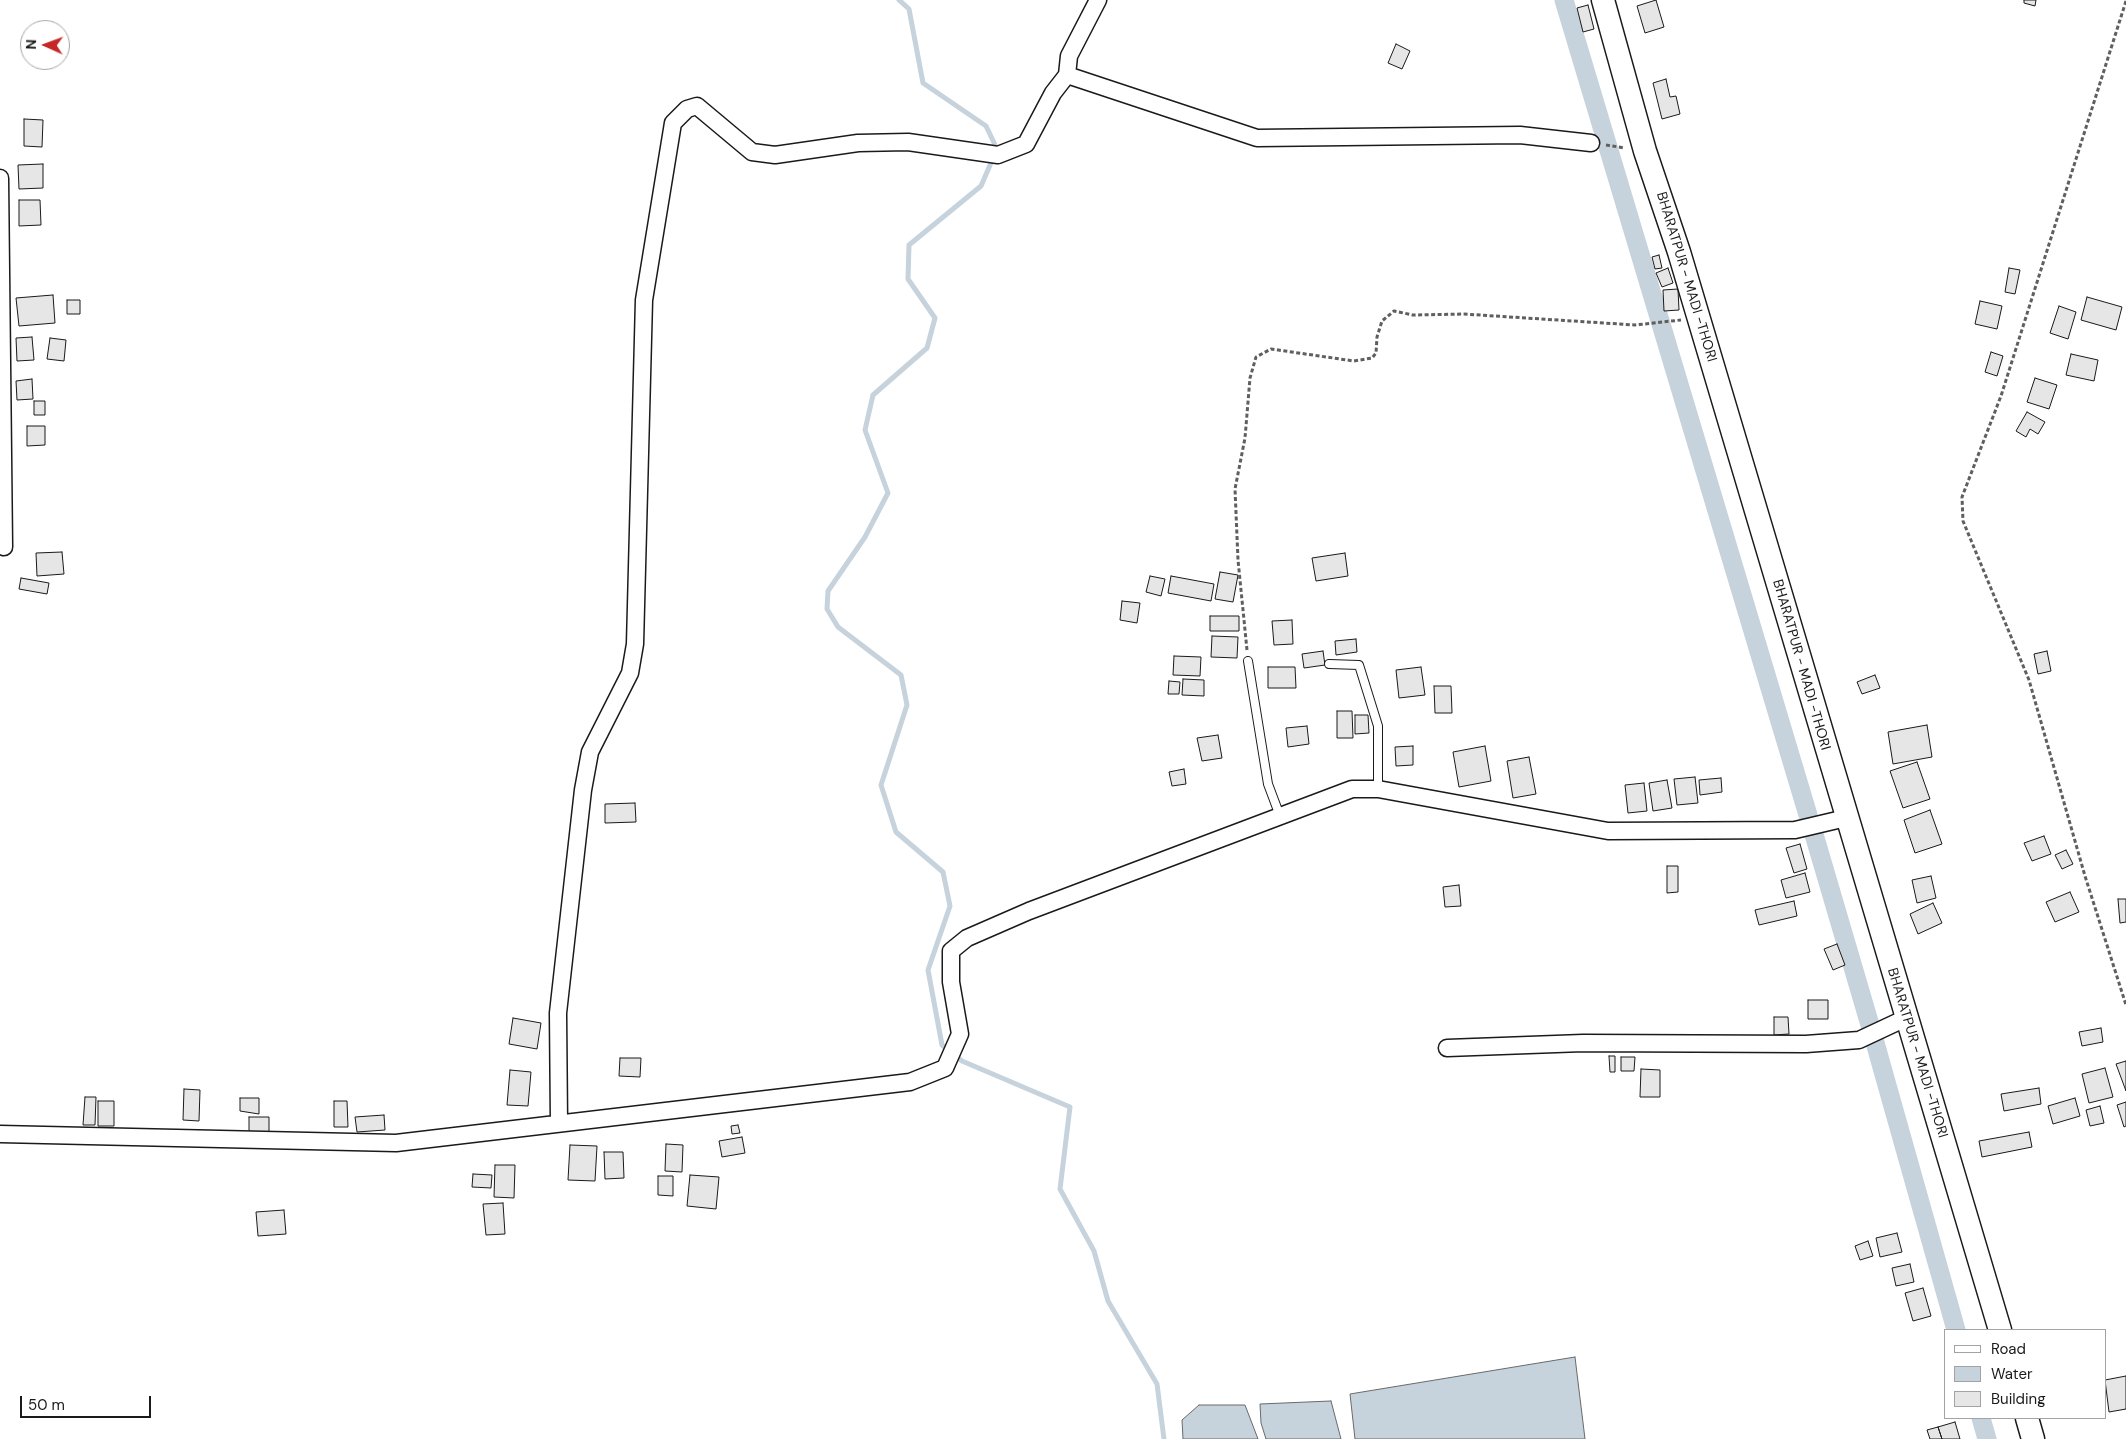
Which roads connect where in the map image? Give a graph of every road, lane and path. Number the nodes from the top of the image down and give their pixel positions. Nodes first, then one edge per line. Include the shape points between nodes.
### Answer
1 (1098, 0) edge
2 (1603, 0) edge
3 (2126, 1) edge
4 (1067, 75) junction
5 (1591, 143) joint
6 (1628, 149) dead end
7 (0, 178) edge
8 (1676, 322) dead end
9 (2, 412) edge
10 (4, 547) dead end
11 (1248, 660) joint
12 (1329, 664) dead end
13 (1378, 789) junction
14 (1280, 816) junction
15 (1846, 818) junction
16 (2126, 1005) edge
17 (1906, 1018) junction
18 (1447, 1048) dead end
19 (559, 1123) junction
20 (0, 1134) edge
21 (2000, 1329) edge
22 (2027, 1419) edge
23 (2033, 1439) edge

1 - 4 street via 1069,56
2 - 15 main road, BHARATPUR - MADI -THORI via 1645,151 1682,261
3 - 16 path via 2000,396 1962,497 1963,521 2029,680
4 - 5 street via 1257,138 1520,135
4 - 19 street via 1026,144 998,155 908,142 858,143 775,155 752,152 697,106 687,109 673,124 644,300 635,644 630,673 590,752 583,790 558,1013
5 - 6 path
7 - 9 street
8 - 11 path via 1635,325 1464,314 1413,315 1394,311 1382,321 1376,353 1372,358 1354,361 1271,349 1256,356 1235,489
9 - 10 street
11 - 14 lane via 1268,784
12 - 13 lane via 1359,666 1378,726
13 - 14 street via 1352,789
13 - 15 street via 1608,831 1795,830
14 - 19 street via 1029,911 967,938 951,951 951,982 960,1034 945,1068 910,1082
15 - 17 main road, BHARATPUR - MADI -THORI
17 - 18 street via 1859,1040 1806,1044 1583,1043
17 - 21 main road, BHARATPUR - MADI -THORI
19 - 20 street via 396,1143
22 - 23 main road

